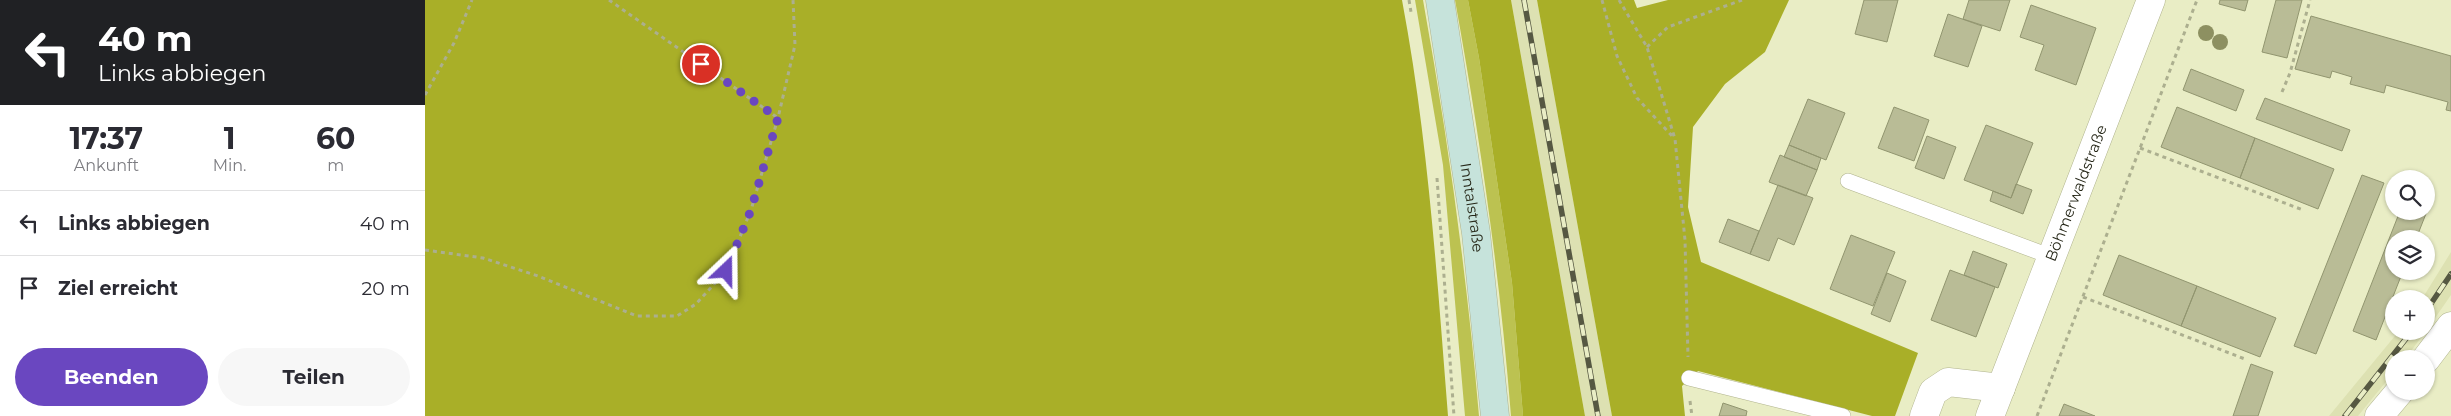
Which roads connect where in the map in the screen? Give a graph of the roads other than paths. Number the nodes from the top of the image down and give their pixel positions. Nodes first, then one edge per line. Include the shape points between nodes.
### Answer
1 (1440, 0) edge
2 (2151, 0) edge
3 (1848, 181) dead end
4 (2051, 257) junction
5 (1689, 378) road end
6 (2001, 388) junction
7 (2392, 400) edge
8 (1495, 416) edge
9 (1843, 416) edge
10 (1924, 416) edge
11 (1990, 416) edge
12 (2379, 416) edge

1 - 8 main road, Inntalstraße via 1476,233
2 - 4 street, Böhmerwaldstraße
3 - 4 lane
4 - 6 street, Böhmerwaldstraße
5 - 9 lane
6 - 10 street via 1949,382 1933,392
6 - 11 street, Böhmerwaldstraße
7 - 12 street

